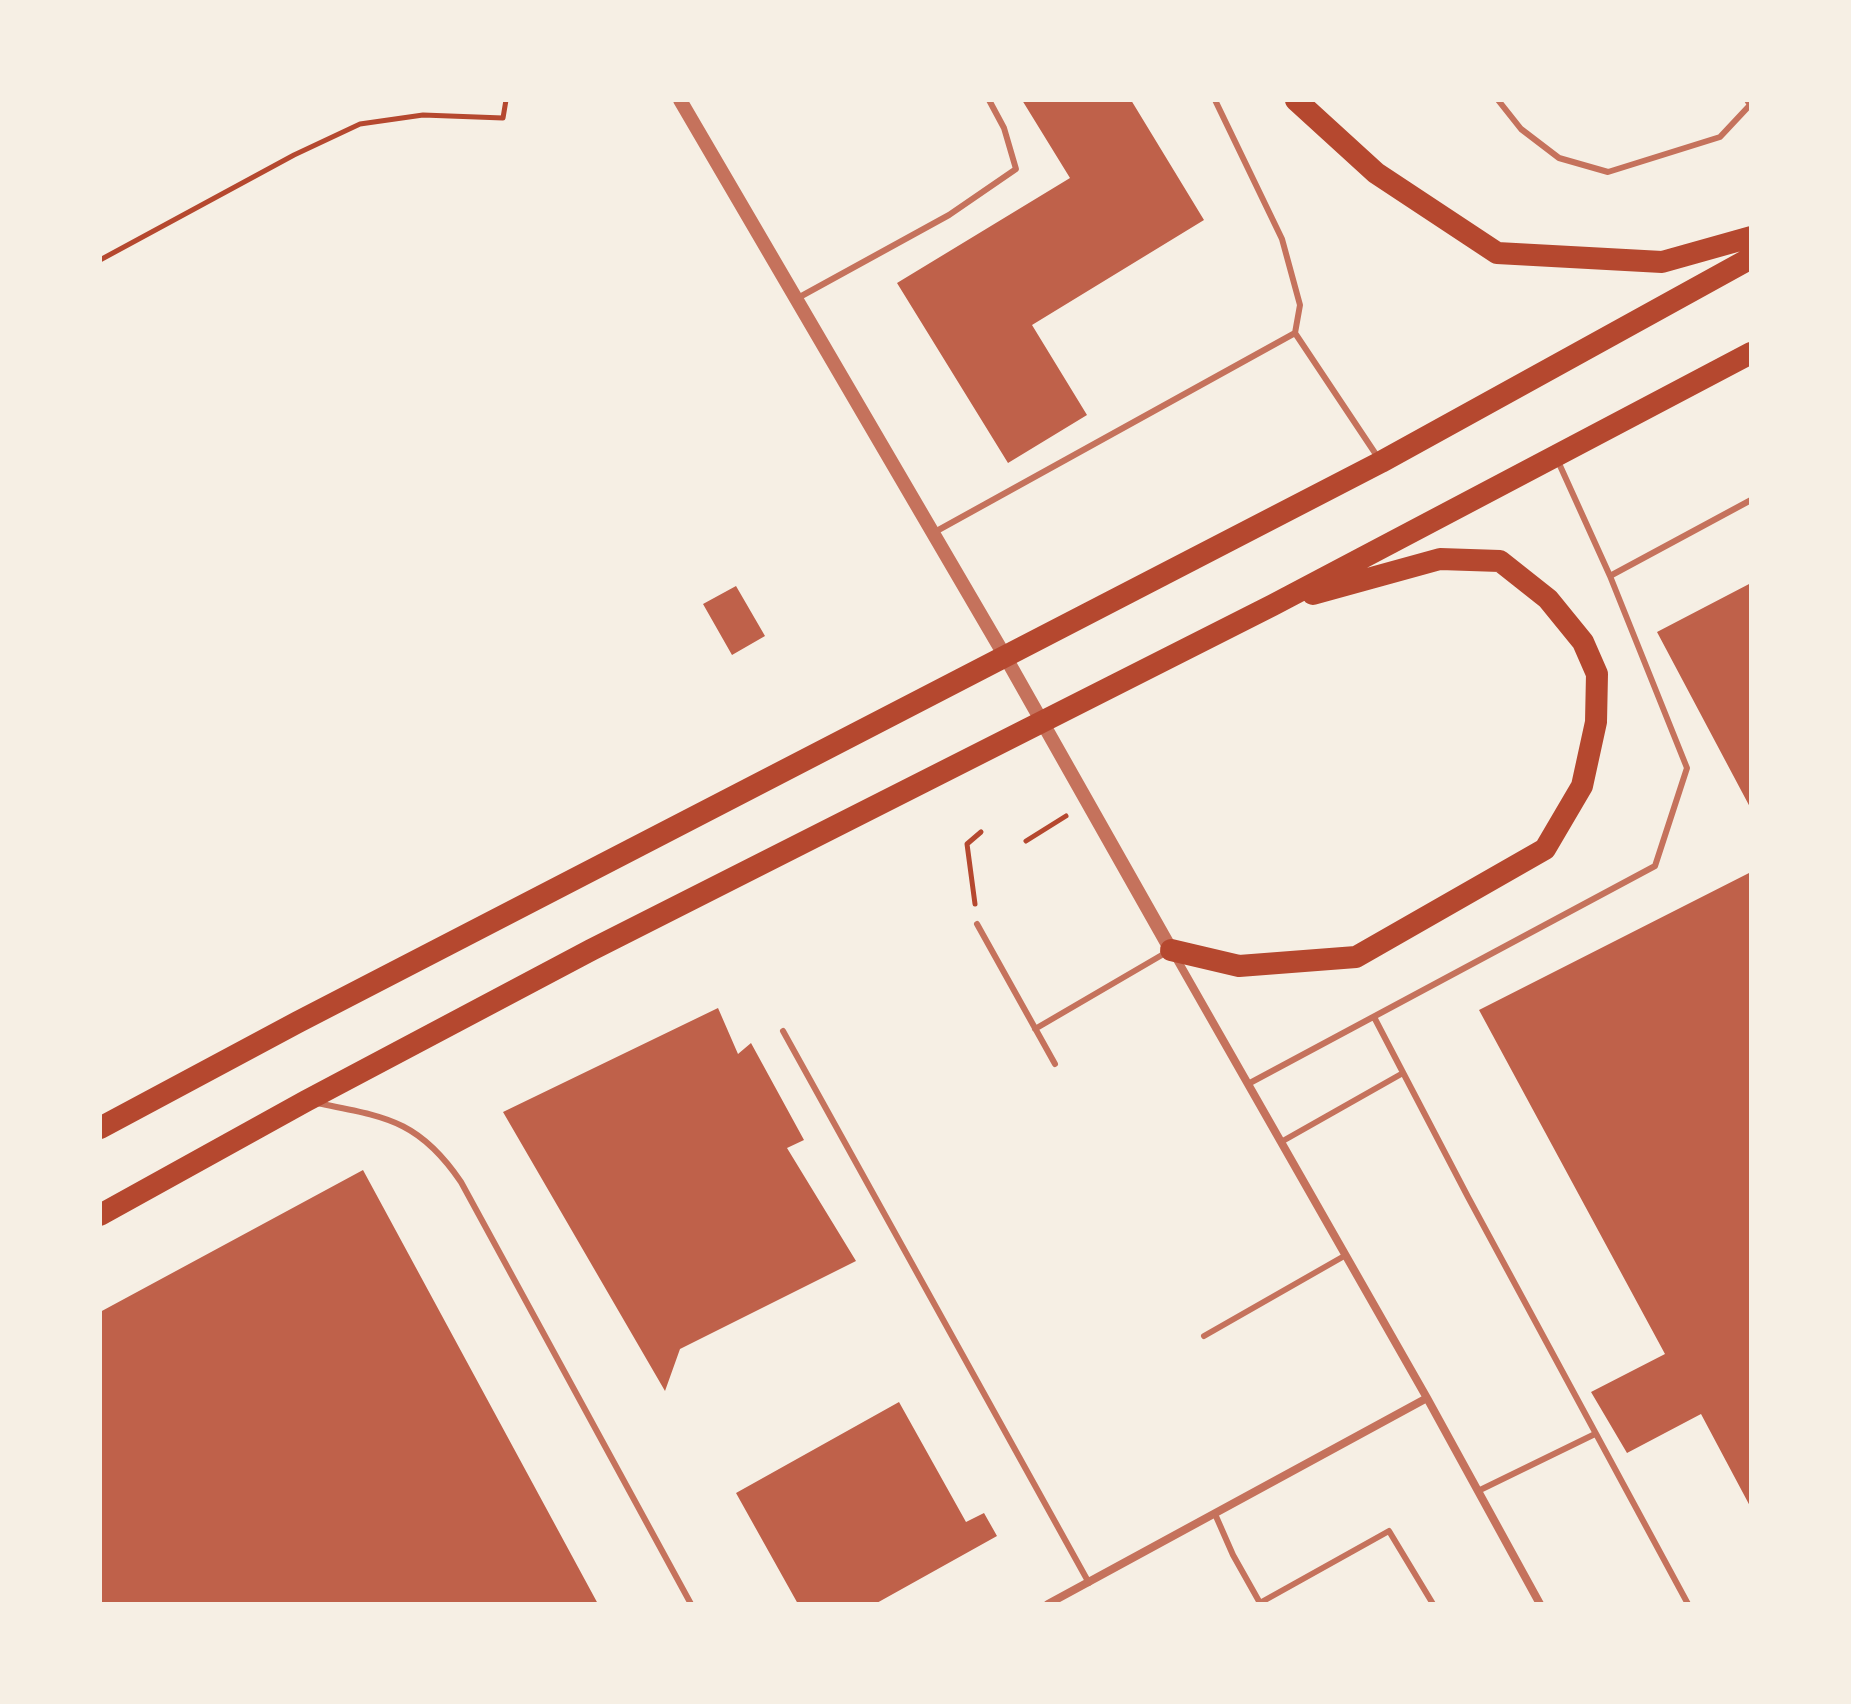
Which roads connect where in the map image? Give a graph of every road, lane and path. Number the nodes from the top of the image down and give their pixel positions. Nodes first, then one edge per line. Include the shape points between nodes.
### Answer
1 (506, 100) edge
2 (680, 100) edge
3 (989, 100) edge
4 (1215, 100) edge
5 (1296, 100) edge
6 (1498, 100) edge
7 (1747, 100) edge
8 (1751, 237) edge
9 (1751, 258) edge
10 (100, 260) edge
11 (796, 299) junction
12 (1295, 333) junction
13 (1749, 360) edge
14 (1556, 456) junction
15 (1381, 462) junction
16 (1751, 500) edge
17 (933, 533) junction
18 (1610, 576) junction
19 (1273, 605) junction
20 (1006, 658) junction
21 (1041, 724) junction
22 (1087, 803) junction
23 (981, 832) dead end
24 (1026, 841) dead end
25 (977, 924) joint
26 (1171, 950) junction
27 (1374, 1017) junction
28 (1035, 1029) junction
29 (783, 1031) dead end
30 (1055, 1064) dead end
31 (1403, 1073) junction
32 (1248, 1084) junction
33 (306, 1101) junction
34 (100, 1128) edge
35 (1281, 1142) junction
36 (100, 1215) edge
37 (1346, 1255) junction
38 (1204, 1336) dead end
39 (1427, 1398) junction
40 (1595, 1434) junction
41 (1478, 1491) junction
42 (1215, 1514) junction
43 (1089, 1583) junction
44 (1259, 1603) edge
45 (691, 1604) edge
46 (1048, 1604) edge
47 (1433, 1604) edge
48 (1540, 1604) edge
49 (1688, 1604) edge

1 - 10 path via 503,118 423,115 360,124
2 - 11 street
3 - 11 lane via 1016,169 949,215
4 - 12 lane via 1282,239 1300,305
5 - 8 highway via 1376,173 1497,253 1662,262
6 - 7 lane via 1521,129 1559,158 1608,172 1720,137 1750,105
9 - 15 highway
11 - 17 street
12 - 15 lane
12 - 17 lane
13 - 14 highway
14 - 18 lane
14 - 19 highway
15 - 20 highway
16 - 18 lane
17 - 20 street
18 - 27 lane via 1687,768 1655,866
19 - 21 highway
19 - 26 highway via 1440,559 1500,561 1548,599 1583,642 1597,674 1596,722 1582,786 1545,849 1356,957 1239,966
20 - 21 street
20 - 34 highway
21 - 22 street
21 - 33 highway via 591,950
22 - 24 path
22 - 26 street
23 - 25 path via 967,844
25 - 28 lane
26 - 28 lane
26 - 32 street
27 - 31 lane
27 - 32 lane
28 - 30 lane
29 - 43 lane
31 - 35 lane
31 - 40 lane
32 - 35 street
33 - 36 highway
33 - 45 lane via 386,1117 424,1138 445,1158
35 - 37 street
37 - 38 lane
37 - 39 street
39 - 41 street
39 - 42 street
40 - 41 lane
40 - 49 lane
41 - 48 street
42 - 43 street
42 - 44 lane
43 - 46 street
44 - 47 lane via 1389,1531

